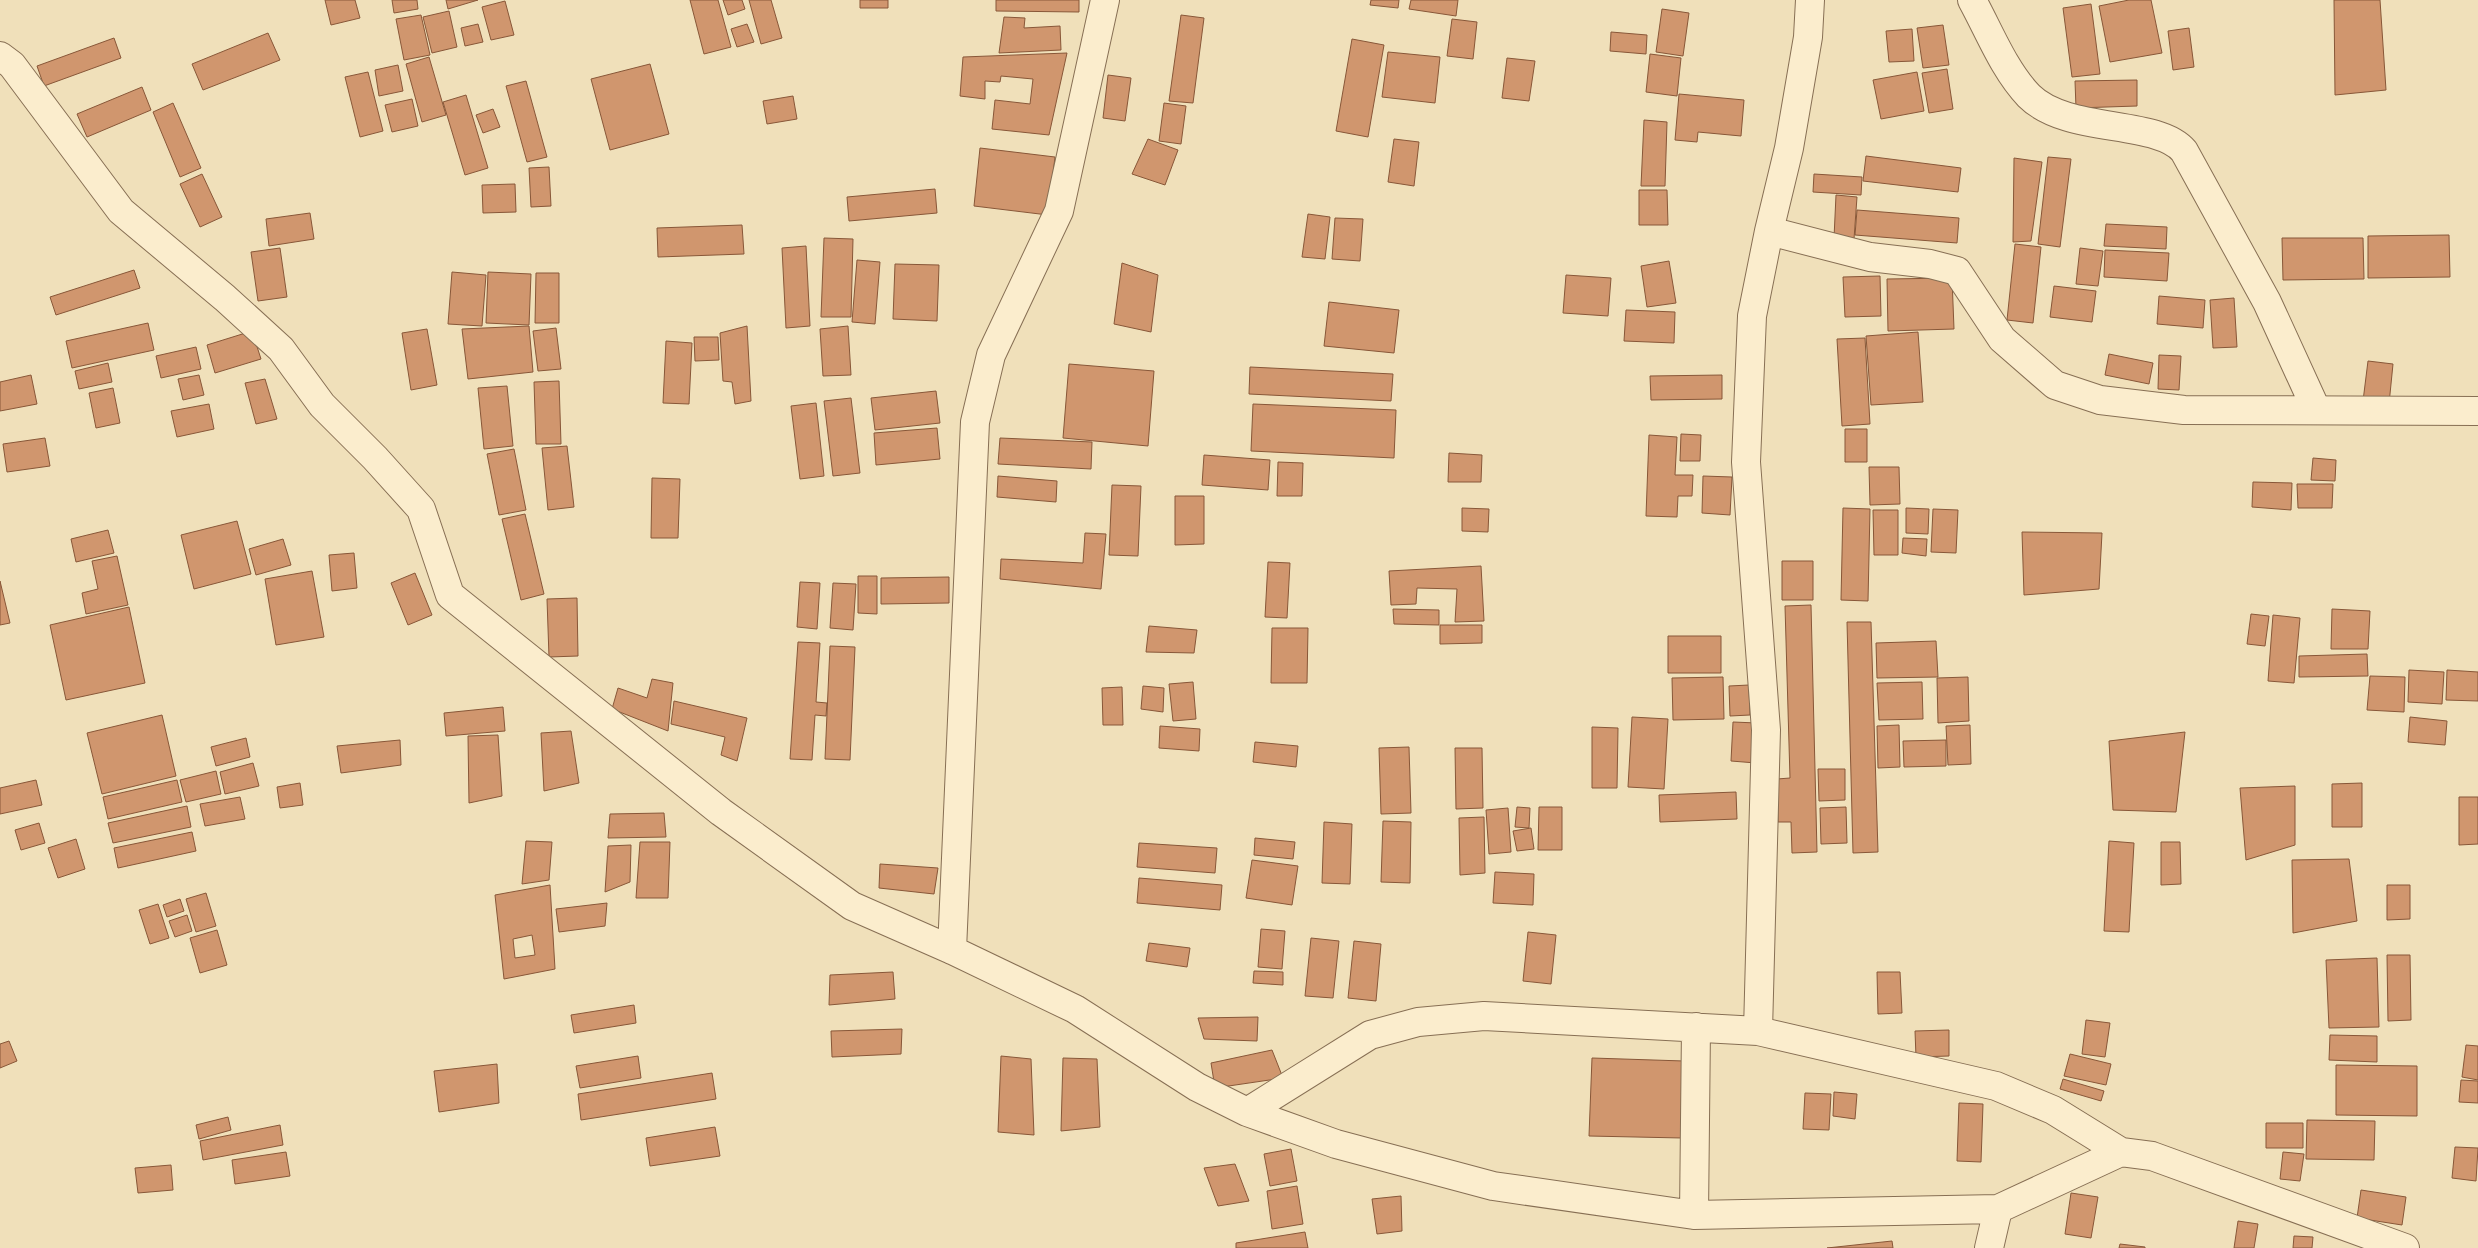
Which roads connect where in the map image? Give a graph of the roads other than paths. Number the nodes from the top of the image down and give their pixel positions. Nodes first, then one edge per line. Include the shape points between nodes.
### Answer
1 (1105, 0) edge
2 (1810, 0) edge
3 (1972, 0) edge
4 (0, 56) edge
5 (1769, 231) junction
6 (2316, 409) junction
7 (2478, 411) edge
8 (952, 950) junction
9 (1696, 1027) junction
10 (1758, 1031) junction
11 (1247, 1112) junction
12 (2122, 1152) junction
13 (1998, 1209) junction
14 (1694, 1215) junction
15 (1989, 1248) edge
16 (2405, 1248) edge

1 - 8 street via 1059,211 991,355 975,422
2 - 5 street via 1808,37 1789,148
3 - 6 street via 2015,79 2030,97 2056,115 2154,136 2177,143 2184,151 2267,302
4 - 8 street via 12,65 121,211 281,349 322,405 376,458 421,509 450,595 721,812 852,906
5 - 6 street via 1870,257 1957,270 2002,339 2055,385 2100,400 2184,410
5 - 10 street via 1752,316 1746,462 1766,730
6 - 7 street
8 - 11 street via 1075,1009 1197,1087
9 - 10 street
9 - 11 street via 1484,1016 1418,1022 1370,1035
9 - 14 street
10 - 12 street via 1996,1086 2053,1110
11 - 14 street via 1336,1144 1493,1186
12 - 13 street
12 - 16 street via 2152,1156
13 - 14 street
13 - 15 street

